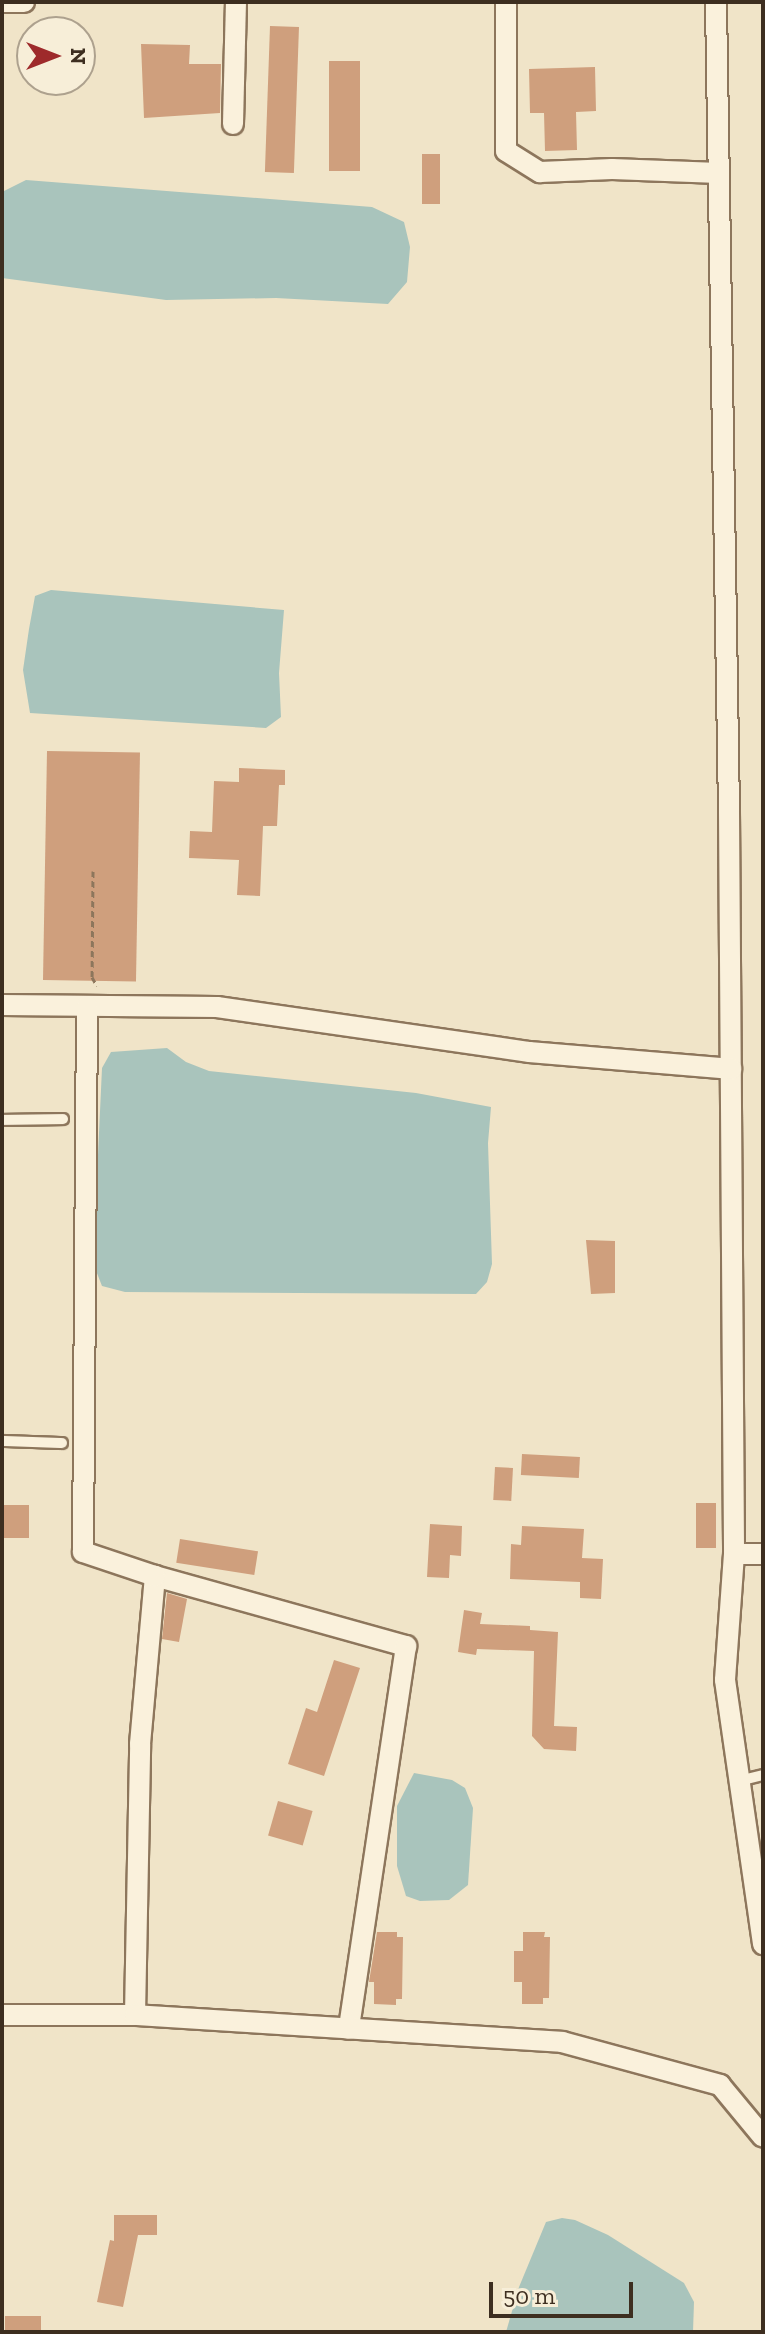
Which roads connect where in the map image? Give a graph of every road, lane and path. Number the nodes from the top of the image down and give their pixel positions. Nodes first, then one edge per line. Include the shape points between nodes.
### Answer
1 (2, 2) edge
2 (24, 2) edge
3 (236, 2) edge
4 (506, 2) edge
5 (716, 2) edge
6 (233, 124) dead end
7 (719, 173) junction
8 (93, 871) dead end
9 (2, 1005) edge
10 (87, 1006) junction
11 (109, 1006) junction
12 (731, 1069) junction
13 (63, 1119) dead end
14 (2, 1120) edge
15 (2, 1441) edge
16 (62, 1443) dead end
17 (734, 1554) junction
18 (763, 1554) edge
19 (155, 1576) junction
20 (763, 1775) edge
21 (739, 1781) junction
22 (763, 1944) edge
23 (2, 2015) edge
24 (135, 2015) junction
25 (349, 2029) junction
26 (763, 2137) edge

1 - 2 street
3 - 6 street
4 - 7 street via 506,151 540,172
5 - 7 street
7 - 12 street
8 - 11 path via 92,977
9 - 10 street
10 - 11 street
10 - 19 street via 83,1552
11 - 12 street via 217,1007 530,1052
12 - 17 street
13 - 14 lane
15 - 16 lane
17 - 18 street
17 - 21 street via 725,1680
19 - 24 street via 140,1744
19 - 25 street via 406,1646
20 - 21 lane
21 - 22 street
23 - 24 street
24 - 25 street
25 - 26 street via 562,2042 720,2085

